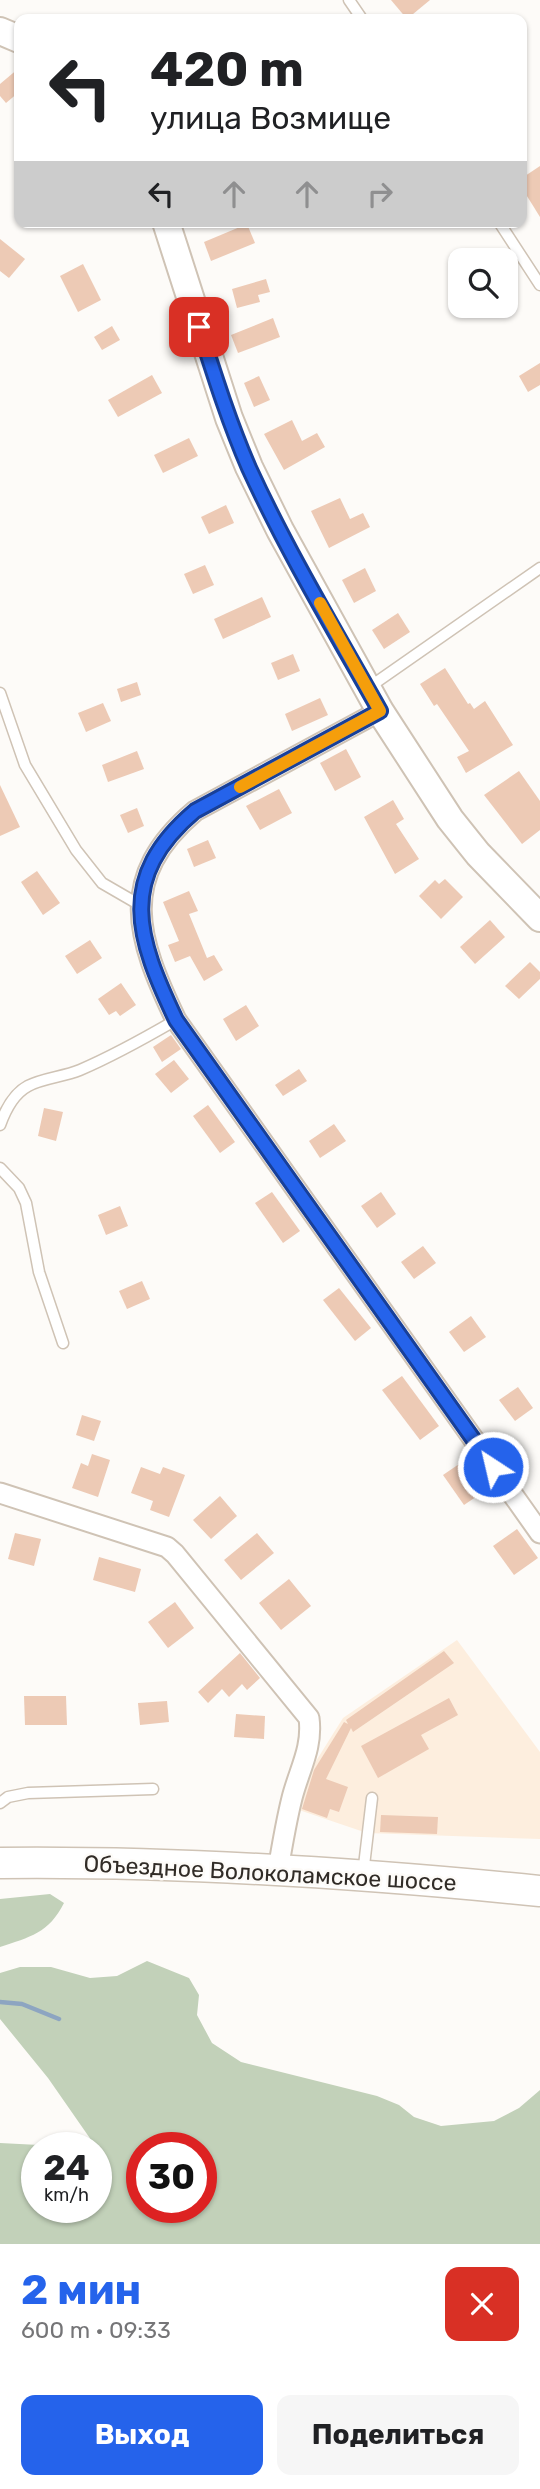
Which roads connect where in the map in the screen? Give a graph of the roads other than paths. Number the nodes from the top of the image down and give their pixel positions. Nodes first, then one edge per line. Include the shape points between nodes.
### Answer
1 (168, 228) edge
2 (503, 228) edge
3 (540, 285) edge
4 (540, 568) edge
5 (0, 693) edge
6 (374, 700) junction
7 (140, 905) junction
8 (540, 918) edge
9 (176, 1020) junction
10 (0, 1125) edge
11 (0, 1168) edge
12 (63, 1343) dead end
13 (0, 1493) edge
14 (540, 1533) edge
15 (153, 1788) dead end
16 (372, 1798) dead end
17 (0, 1803) edge
18 (0, 1863) edge
19 (278, 1870) junction
20 (363, 1874) junction
21 (540, 1891) edge

1 - 6 main road via 249,467
2 - 3 lane
4 - 6 lane
5 - 7 lane via 25,765 76,850 102,883
6 - 7 street via 195,811 172,831 155,855
6 - 8 main road via 450,819
7 - 9 street via 145,947
9 - 10 lane via 77,1072 29,1085 16,1095
9 - 14 street
11 - 12 lane via 26,1203 39,1272
13 - 19 street via 167,1547 310,1718 308,1754 293,1795
15 - 17 lane via 28,1793
16 - 20 lane
18 - 19 main road, Объездное Волоколамское шоссе via 155,1863
19 - 20 main road, Объездное Волоколамское шоссе
20 - 21 main road, Объездное Волоколамское шоссе

